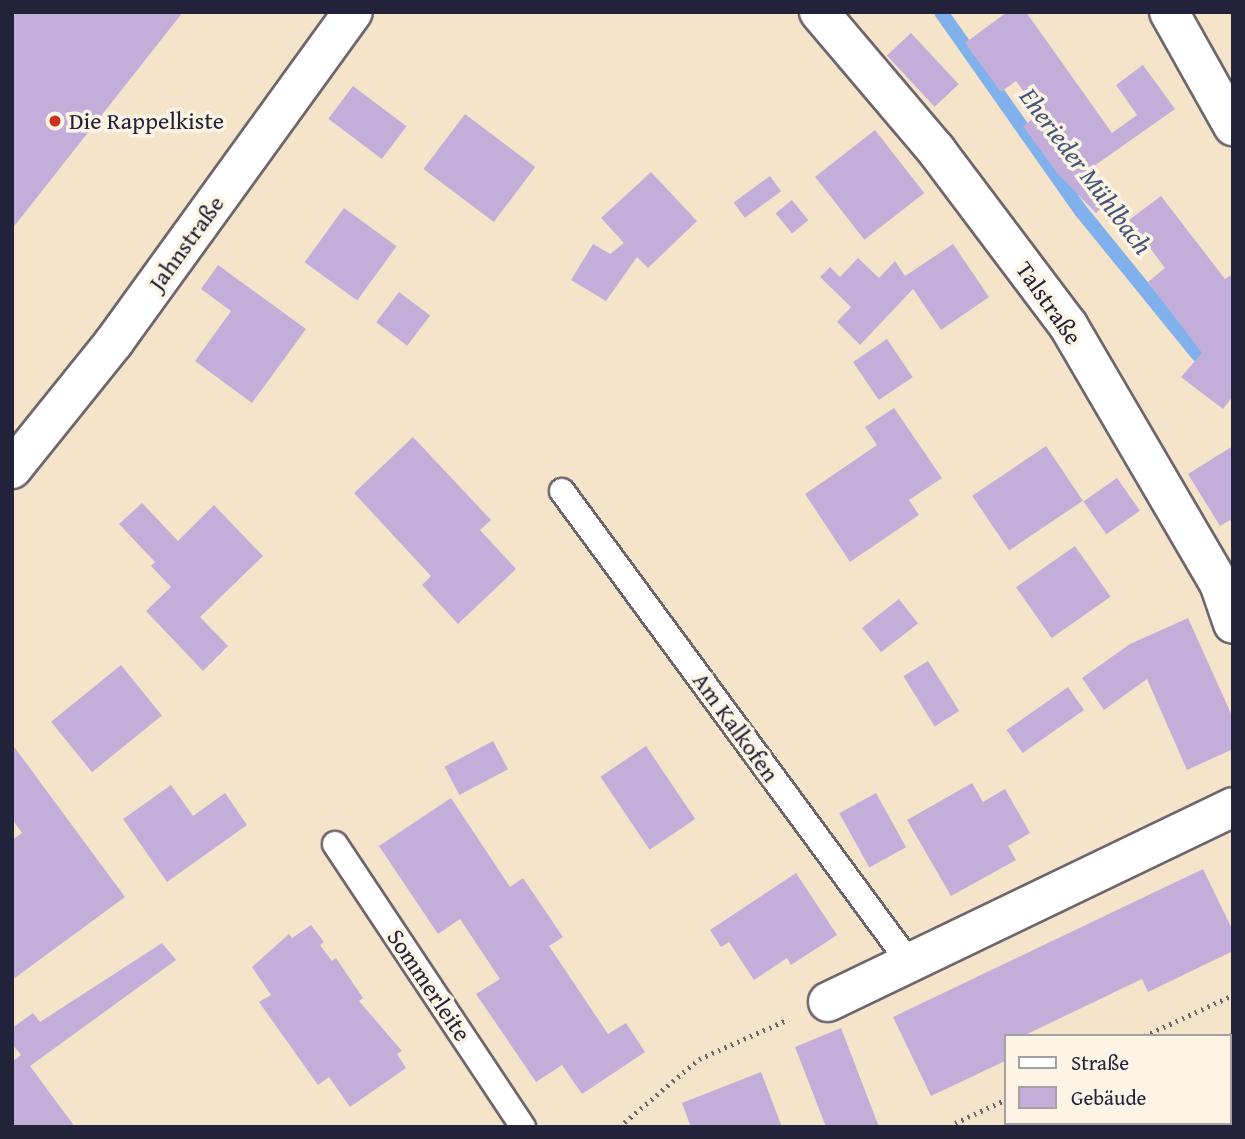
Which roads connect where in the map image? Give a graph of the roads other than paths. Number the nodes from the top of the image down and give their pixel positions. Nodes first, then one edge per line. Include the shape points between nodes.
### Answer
1 (353, 12) edge
2 (819, 12) edge
3 (1169, 12) edge
4 (1233, 126) edge
5 (12, 469) edge
6 (562, 491) dead end
7 (1233, 624) edge
8 (1233, 807) edge
9 (335, 844) dead end
10 (909, 962) junction
11 (828, 1002) road end
12 (523, 1127) edge

1 - 5 street, Jahnstraße via 114,342
2 - 7 street, Talstraße via 936,150 1068,326 1219,583
3 - 4 street
6 - 10 lane, Am Kalkofen
8 - 10 street
9 - 12 lane, Sommerleite
10 - 11 street

